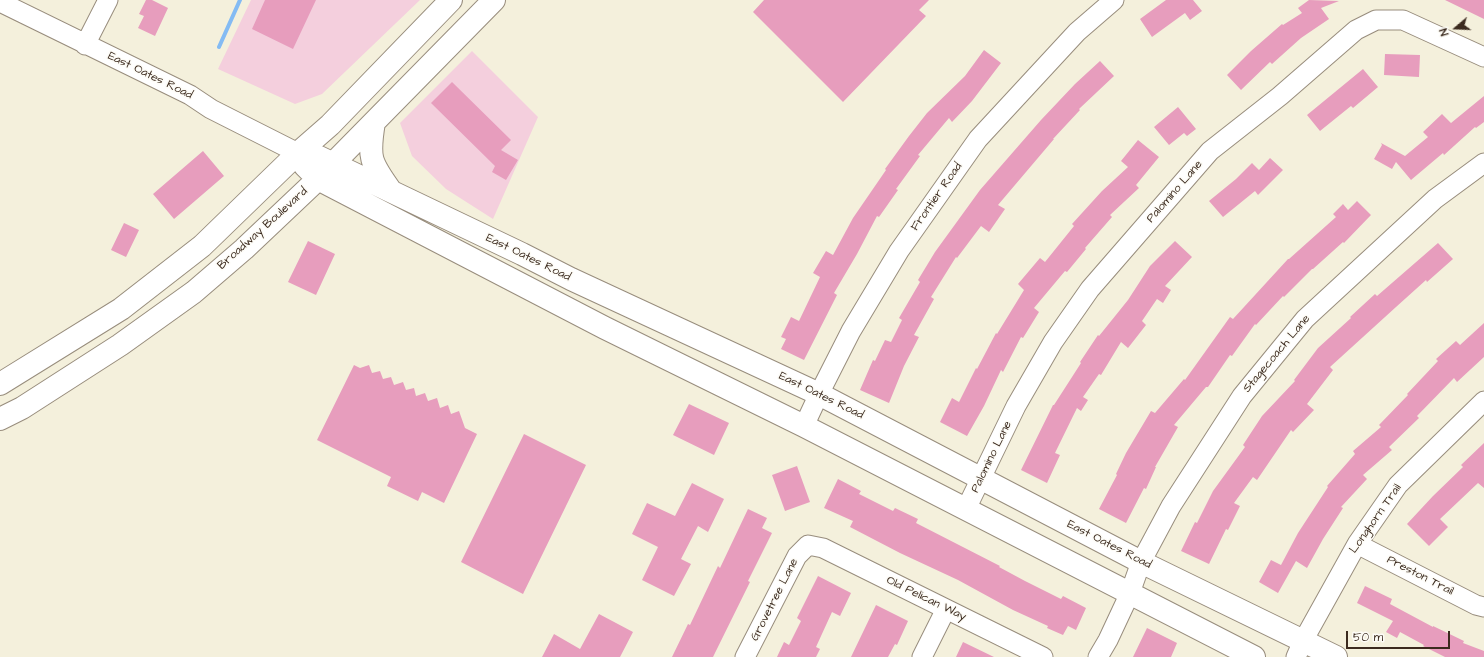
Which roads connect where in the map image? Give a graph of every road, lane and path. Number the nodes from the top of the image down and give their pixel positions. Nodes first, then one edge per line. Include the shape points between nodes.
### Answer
1 (108, 0) edge
2 (450, 0) edge
3 (494, 0) edge
4 (1114, 0) edge
5 (0, 2) edge
6 (85, 44) junction
7 (1484, 58) edge
8 (374, 122) junction
9 (298, 153) junction
10 (334, 163) junction
11 (1484, 163) edge
12 (318, 179) junction
13 (392, 192) junction
14 (571, 279) junction
15 (558, 303) junction
16 (0, 384) edge
17 (819, 394) junction
18 (1484, 401) edge
19 (0, 419) edge
20 (804, 426) junction
21 (980, 479) junction
22 (966, 509) junction
23 (1357, 544) junction
24 (808, 545) joint
25 (1142, 562) junction
26 (1130, 593) junction
27 (1484, 607) edge
28 (946, 609) junction
29 (1299, 649) edge
30 (745, 657) edge
31 (922, 657) edge
32 (1043, 657) edge
33 (1098, 657) edge
34 (1254, 657) edge
35 (1336, 657) edge

1 - 6 street
2 - 9 main road via 330,125
3 - 8 main road, Broadway Boulevard
4 - 17 street, Frontier Road via 1077,32 978,139 899,251 851,331
5 - 6 street, East Oates Road
6 - 9 street, East Oates Road via 190,95 211,109
7 - 21 street, Palomino Lane via 1403,20 1376,20 1356,30 1280,96 1210,151 1090,288 1053,342 1016,406
8 - 10 main road, Broadway Boulevard
8 - 13 main road via 371,156 376,170
9 - 10 main road, East Oates Road
9 - 12 main road, East Oates Road via 305,166
9 - 16 main road via 202,246 121,309
10 - 12 main road, Broadway Boulevard
10 - 13 main road, East Oates Road
11 - 25 street, Stagecoach Lane via 1435,199 1305,319 1242,396 1171,506
12 - 15 main road, East Oates Road
12 - 19 main road, Broadway Boulevard via 194,292 120,345 22,408
13 - 14 main road, East Oates Road
14 - 15 main road
14 - 17 main road, East Oates Road
15 - 20 main road, East Oates Road
17 - 20 street, Frontier Road
17 - 21 main road, East Oates Road
18 - 23 street, Longhorn Trail via 1398,485
20 - 22 main road, East Oates Road
21 - 22 street, Palomino Lane
21 - 25 main road, East Oates Road
22 - 26 main road, East Oates Road
23 - 27 street, Preston Trail
23 - 29 street, Longhorn Trail
24 - 28 street, Old Pelican Way via 823,548
24 - 30 street, Grovetree Lane via 797,556
25 - 26 street, Stagecoach Lane
25 - 29 main road, East Oates Road
26 - 33 street, Stagecoach Lane
26 - 34 main road, East Oates Road
28 - 31 street
28 - 32 street, Old Pelican Way
29 - 35 main road, East Oates Road

